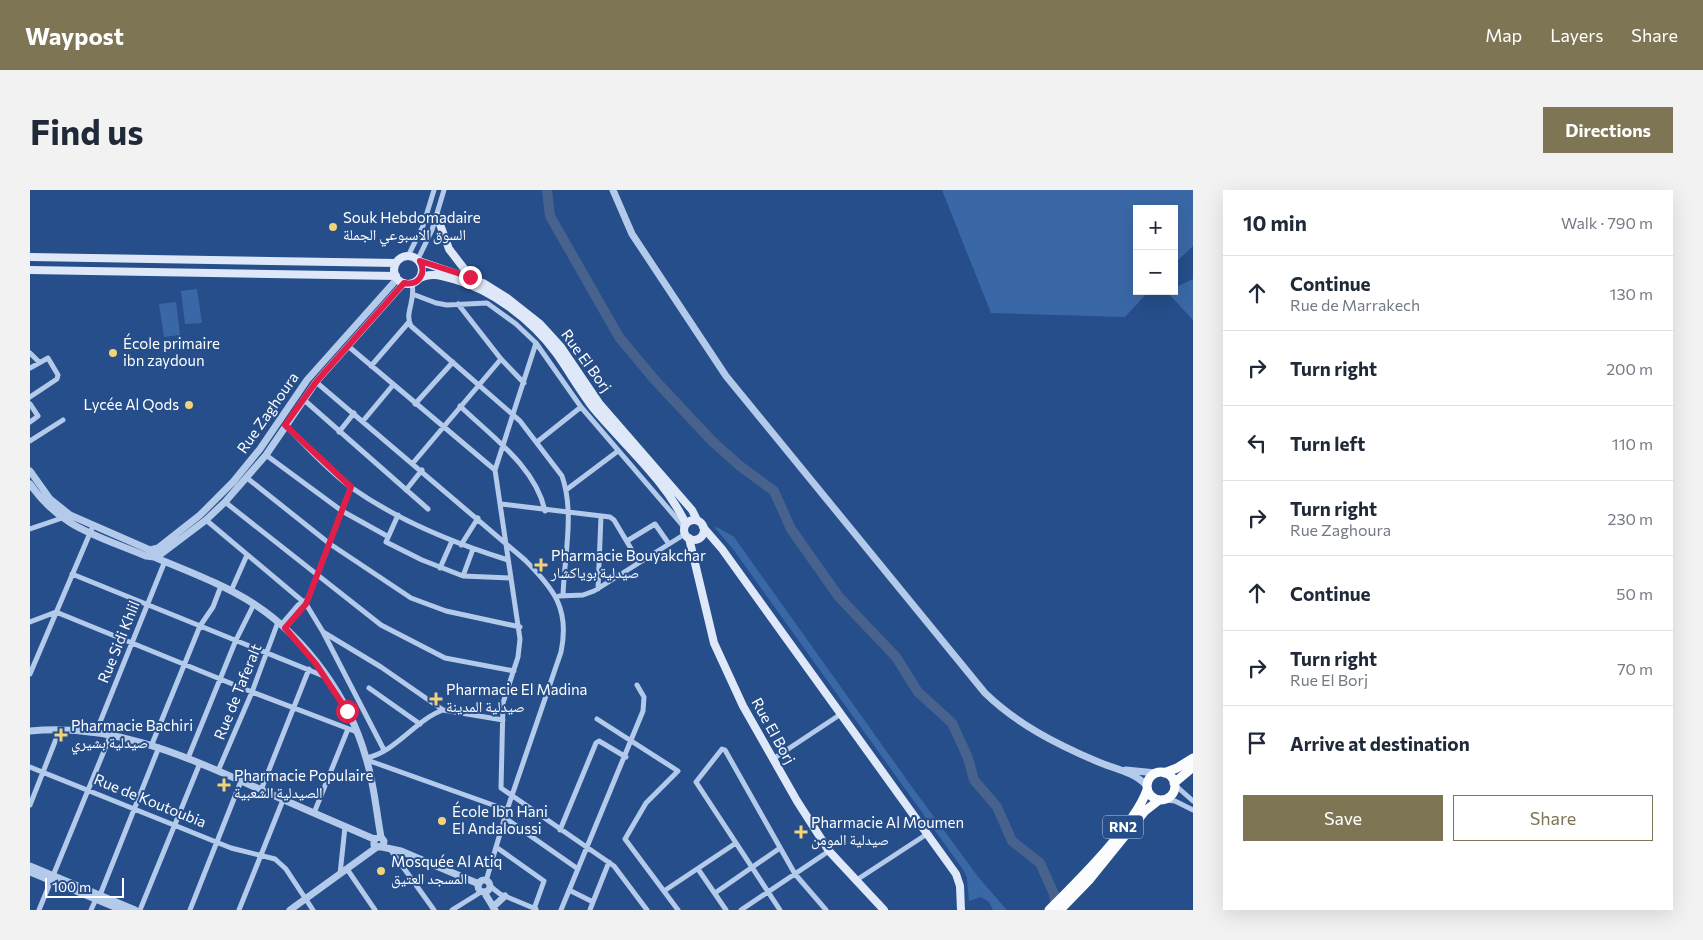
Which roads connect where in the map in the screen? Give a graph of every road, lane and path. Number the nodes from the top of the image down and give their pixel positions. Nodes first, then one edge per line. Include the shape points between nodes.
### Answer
1 (434, 190) edge
2 (444, 190) edge
3 (613, 190) edge
4 (437, 216) junction
5 (408, 256) junction
6 (30, 257) edge
7 (419, 260) junction
8 (254, 262) junction
9 (396, 263) junction
10 (30, 270) edge
11 (254, 273) junction
12 (470, 277) junction
13 (420, 278) junction
14 (402, 281) junction
15 (415, 295) junction
16 (458, 304) junction
17 (409, 322) junction
18 (536, 344) junction
19 (348, 346) junction
20 (30, 353) edge
21 (501, 359) junction
22 (39, 362) junction
23 (453, 362) junction
24 (371, 366) junction
25 (30, 368) edge
26 (316, 382) junction
27 (524, 384) junction
28 (393, 385) junction
29 (480, 385) junction
30 (30, 397) edge
31 (303, 399) junction
32 (30, 404) edge
33 (415, 404) junction
34 (460, 406) junction
35 (581, 407) junction
36 (354, 413) junction
37 (514, 415) junction
38 (63, 420) dead end
39 (364, 421) junction
40 (30, 422) edge
41 (285, 425) junction
42 (443, 427) junction
43 (339, 432) junction
44 (30, 441) edge
45 (537, 442) junction
46 (503, 447) junction
47 (618, 451) junction
48 (266, 455) junction
49 (413, 463) junction
50 (422, 470) junction
51 (495, 470) junction
52 (30, 471) edge
53 (247, 478) junction
54 (30, 484) edge
55 (351, 487) junction
56 (406, 490) junction
57 (566, 490) junction
58 (225, 502) junction
59 (501, 504) junction
60 (428, 508) dead end
61 (342, 511) junction
62 (545, 511) junction
63 (568, 513) junction
64 (70, 515) junction
65 (398, 515) junction
66 (601, 516) junction
67 (478, 518) junction
68 (62, 519) junction
69 (206, 520) junction
70 (697, 520) junction
71 (703, 527) junction
72 (30, 529) edge
73 (91, 529) junction
74 (686, 531) junction
75 (387, 536) junction
76 (452, 541) junction
77 (627, 541) junction
78 (505, 542) junction
79 (330, 544) junction
80 (669, 544) junction
81 (461, 545) junction
82 (473, 549) junction
83 (152, 553) junction
84 (247, 555) junction
85 (508, 560) junction
86 (165, 562) junction
87 (639, 562) junction
88 (440, 568) junction
89 (72, 574) junction
90 (317, 576) junction
91 (463, 576) junction
92 (510, 578) junction
93 (221, 586) junction
94 (598, 589) junction
95 (231, 591) junction
96 (560, 596) junction
97 (305, 602) junction
98 (148, 604) junction
99 (254, 604) junction
100 (56, 612) junction
101 (30, 622) edge
102 (282, 625) junction
103 (200, 626) junction
104 (520, 627) junction
105 (323, 632) junction
106 (236, 640) junction
107 (133, 643) junction
108 (268, 653) junction
109 (185, 664) junction
110 (309, 669) junction
111 (514, 671) junction
112 (30, 674) edge
113 (326, 677) junction
114 (220, 678) junction
115 (637, 685) dead end
116 (368, 688) dead end
117 (252, 692) junction
118 (294, 708) junction
119 (443, 710) junction
120 (841, 714) junction
121 (597, 718) dead end
122 (503, 720) junction
123 (420, 724) junction
124 (60, 729) junction
125 (348, 729) junction
126 (30, 731) edge
127 (96, 732) junction
128 (357, 732) junction
129 (111, 734) junction
130 (632, 741) junction
131 (152, 744) junction
132 (159, 747) junction
133 (384, 750) junction
134 (626, 757) junction
135 (188, 758) junction
136 (1193, 758) edge
137 (367, 759) junction
138 (773, 759) junction
139 (200, 763) junction
140 (1193, 766) edge
141 (30, 767) edge
142 (1121, 770) junction
143 (218, 771) junction
144 (43, 772) junction
145 (1160, 773) junction
146 (241, 781) junction
147 (1174, 784) junction
148 (1147, 788) junction
149 (88, 790) junction
150 (261, 790) junction
151 (512, 798) junction
152 (284, 800) junction
153 (1162, 800) junction
154 (1193, 801) edge
155 (30, 805) edge
156 (134, 808) junction
157 (507, 810) junction
158 (1193, 810) edge
159 (314, 813) junction
160 (505, 818) junction
161 (175, 825) junction
162 (345, 827) junction
163 (560, 830) junction
164 (927, 834) junction
165 (217, 842) junction
166 (379, 842) junction
167 (736, 843) junction
168 (496, 847) junction
169 (390, 848) junction
170 (587, 848) junction
171 (780, 848) junction
172 (401, 851) junction
173 (829, 851) junction
174 (261, 855) junction
175 (609, 862) junction
176 (1098, 864) junction
177 (30, 866) edge
178 (752, 868) junction
179 (347, 869) junction
180 (698, 869) junction
181 (578, 870) junction
182 (30, 872) edge
183 (340, 874) junction
184 (794, 874) junction
185 (52, 878) junction
186 (855, 881) junction
187 (485, 888) junction
188 (569, 890) junction
189 (768, 891) junction
190 (664, 892) junction
191 (715, 893) junction
192 (504, 896) junction
193 (98, 897) junction
194 (306, 899) junction
195 (593, 902) junction
196 (494, 908) edge
197 (536, 909) edge
198 (40, 910) edge
199 (91, 910) edge
200 (122, 910) edge
201 (135, 910) edge
202 (140, 910) edge
203 (190, 910) edge
204 (239, 910) edge
205 (290, 910) edge
206 (313, 910) edge
207 (375, 910) edge
208 (434, 910) edge
209 (452, 910) edge
210 (561, 910) edge
211 (590, 910) edge
212 (647, 910) edge
213 (678, 910) edge
214 (726, 910) edge
215 (741, 910) edge
216 (780, 910) edge
217 (826, 910) edge
218 (884, 910) edge
219 (961, 910) edge
220 (1049, 910) edge
221 (1060, 910) edge

1 - 5 street via 423,226
2 - 4 street
3 - 142 street via 632,234 726,376 986,693 1007,713 1041,734 1097,762
4 - 7 street
4 - 12 main road via 449,249
5 - 7 main road
5 - 9 main road
6 - 8 main road
7 - 12 main road, Rue El Borj
7 - 13 main road via 423,269
8 - 9 main road
8 - 11 main road
9 - 14 main road
10 - 11 main road
11 - 14 main road
12 - 70 main road, Rue El Borj via 507,298 547,332 569,358 588,389 692,510
13 - 14 main road
13 - 74 main road, Rue El Borj via 429,274 474,287 501,301 535,329 555,351 594,408 673,499
14 - 15 street
14 - 19 street, Rue Zaghoura
14 - 83 street, Rue Zaghoura via 307,380 233,482 200,515
15 - 16 street via 436,303
15 - 17 street
16 - 18 street via 491,304
16 - 21 street
17 - 23 street
17 - 24 street
18 - 27 street
18 - 35 street
19 - 24 street
19 - 26 street, Rue Zaghoura
20 - 22 street
21 - 27 street
21 - 29 street
22 - 25 street
22 - 30 street via 48,358 58,377
23 - 29 street
23 - 33 street
24 - 28 street
26 - 31 street, Rue Zaghoura
26 - 36 street
27 - 37 street
28 - 33 street
28 - 39 street
29 - 34 street
29 - 37 street
31 - 41 street, Rue Zaghoura
31 - 43 street
32 - 40 street via 38,416
33 - 42 street
34 - 42 street
34 - 46 street
35 - 45 street
35 - 47 street
36 - 39 street
36 - 43 street
37 - 45 street
37 - 46 street
38 - 44 street
39 - 49 street
41 - 48 street, Rue Zaghoura
41 - 55 street
42 - 49 street
42 - 51 street
43 - 56 street
45 - 57 street via 562,476
46 - 51 street
46 - 62 street via 536,484
47 - 57 street
47 - 74 street
48 - 53 street, Rue Zaghoura
48 - 61 street
49 - 50 street
50 - 56 street
50 - 67 street
51 - 59 street
52 - 64 street via 50,499
53 - 58 street, Rue Zaghoura
53 - 79 street
54 - 68 street
55 - 61 street
55 - 65 street
56 - 60 street
57 - 63 street
58 - 69 street, Rue Zaghoura
58 - 90 street
59 - 62 street
59 - 78 street
61 - 75 street
61 - 79 street
62 - 63 street
63 - 66 street
63 - 96 street
64 - 68 street
64 - 73 street
65 - 75 street
65 - 76 street
66 - 77 street via 614,520
66 - 94 street
67 - 78 street
67 - 81 street
68 - 72 street
68 - 73 street
69 - 83 street, Rue Zaghoura via 161,554
69 - 84 street
70 - 71 main road
70 - 74 main road via 690,520
71 - 74 main road via 701,537 695,540
71 - 120 main road
73 - 83 street
73 - 89 street
74 - 80 street
74 - 138 main road, Rue El Borj via 714,643 736,692
75 - 88 street via 386,542
76 - 81 street
76 - 88 street
77 - 80 street via 655,524
77 - 87 street
78 - 85 street
78 - 96 street
79 - 90 street
79 - 104 street via 428,606
80 - 87 street
81 - 82 street
82 - 85 street
82 - 91 street
83 - 86 street
84 - 95 street
84 - 97 street
85 - 92 street
86 - 93 street
86 - 98 street, Rue Sidi Khlil
87 - 94 street
88 - 91 street
89 - 98 street
89 - 100 street
90 - 97 street
90 - 111 street via 381,625 434,654
91 - 92 street
92 - 104 street
93 - 95 street
93 - 103 street via 213,607
94 - 96 street via 588,594
95 - 99 street
96 - 151 street via 565,624 562,652
97 - 102 street
97 - 105 street
98 - 103 street
98 - 107 street, Rue Sidi Khlil
99 - 102 street
99 - 106 street
100 - 101 street
100 - 107 street
100 - 112 street
102 - 108 street, Rue de Taferalt
102 - 113 street
103 - 106 street
103 - 109 street
104 - 111 street via 520,648
105 - 119 street
105 - 133 street
106 - 108 street
106 - 114 street
107 - 109 street
107 - 127 street, Rue Sidi Khlil
108 - 110 street
108 - 117 street, Rue de Taferalt
109 - 114 street
109 - 131 street
110 - 113 street
110 - 118 street
111 - 122 street via 504,697
113 - 128 street
114 - 117 street
114 - 135 street
115 - 130 street via 645,704
116 - 123 street
117 - 118 street
117 - 143 street, Rue de Taferalt
118 - 125 street
118 - 150 street
119 - 122 street
119 - 123 street
120 - 138 street
120 - 164 main road
121 - 130 street
122 - 151 street via 500,784
123 - 133 street
124 - 126 street
124 - 127 street
124 - 144 street
125 - 128 street
125 - 159 street
127 - 129 street
128 - 137 street
129 - 131 street
129 - 149 street
130 - 134 street
130 - 190 street via 678,771 646,803 625,840
131 - 132 street
132 - 135 street
132 - 156 street
133 - 137 street
134 - 163 street via 597,742
134 - 170 street
135 - 139 street
136 - 145 highway, RN2 via 1173,770
137 - 157 street
137 - 166 street
138 - 173 main road, Rue El Borj
139 - 143 street
139 - 161 street
140 - 147 highway, RN2
141 - 144 street, Rue de Koutoubia
142 - 145 street
142 - 148 street via 1138,778
143 - 146 street
144 - 149 street, Rue de Koutoubia
144 - 155 street
145 - 147 highway via 1170,776
145 - 148 highway, RN2 via 1150,778
146 - 150 street
146 - 165 street
147 - 153 highway, RN2 via 1173,793
147 - 154 street
148 - 153 highway, RN2 via 1152,797
148 - 176 highway, RN2 via 1140,806
149 - 156 street, Rue de Koutoubia
149 - 185 street
150 - 152 street
151 - 157 street
151 - 163 street
152 - 159 street
152 - 174 street
153 - 158 street via 1175,801
153 - 176 highway, RN2 via 1146,812
156 - 161 street, Rue de Koutoubia
156 - 193 street
157 - 160 street
159 - 162 street
160 - 168 street
160 - 181 street
161 - 165 street, Rue de Koutoubia
161 - 202 street
162 - 166 street
162 - 183 street
163 - 170 street
164 - 186 street
164 - 219 main road via 956,874
165 - 174 street, Rue de Koutoubia
165 - 203 street
166 - 169 street
166 - 172 street
166 - 179 street
167 - 171 street via 696,782 723,749
167 - 178 street
167 - 180 street
168 - 187 street
168 - 197 street via 544,881
169 - 172 street
169 - 208 street
170 - 175 street
170 - 181 street
171 - 178 street
171 - 184 street
172 - 187 street
173 - 184 street
173 - 186 main road, Rue El Borj
174 - 194 street, Rue de Koutoubia via 281,864
174 - 204 street
175 - 195 street
175 - 212 street
176 - 220 highway, RN2
176 - 221 highway, RN2
177 - 185 street
178 - 189 street
178 - 191 street
179 - 183 street
179 - 207 street
180 - 190 street
180 - 191 street
181 - 188 street
182 - 185 street
183 - 194 street
184 - 189 street
184 - 217 street
185 - 193 street
185 - 198 street
186 - 218 main road, Rue El Borj
187 - 192 street
187 - 196 street
187 - 209 street
188 - 195 street
188 - 210 street
189 - 215 street
189 - 216 street
190 - 213 street
191 - 214 street
192 - 196 street
192 - 197 street
193 - 199 street
193 - 200 street
193 - 201 street
194 - 205 street
194 - 206 street, Rue de Koutoubia
195 - 211 street

